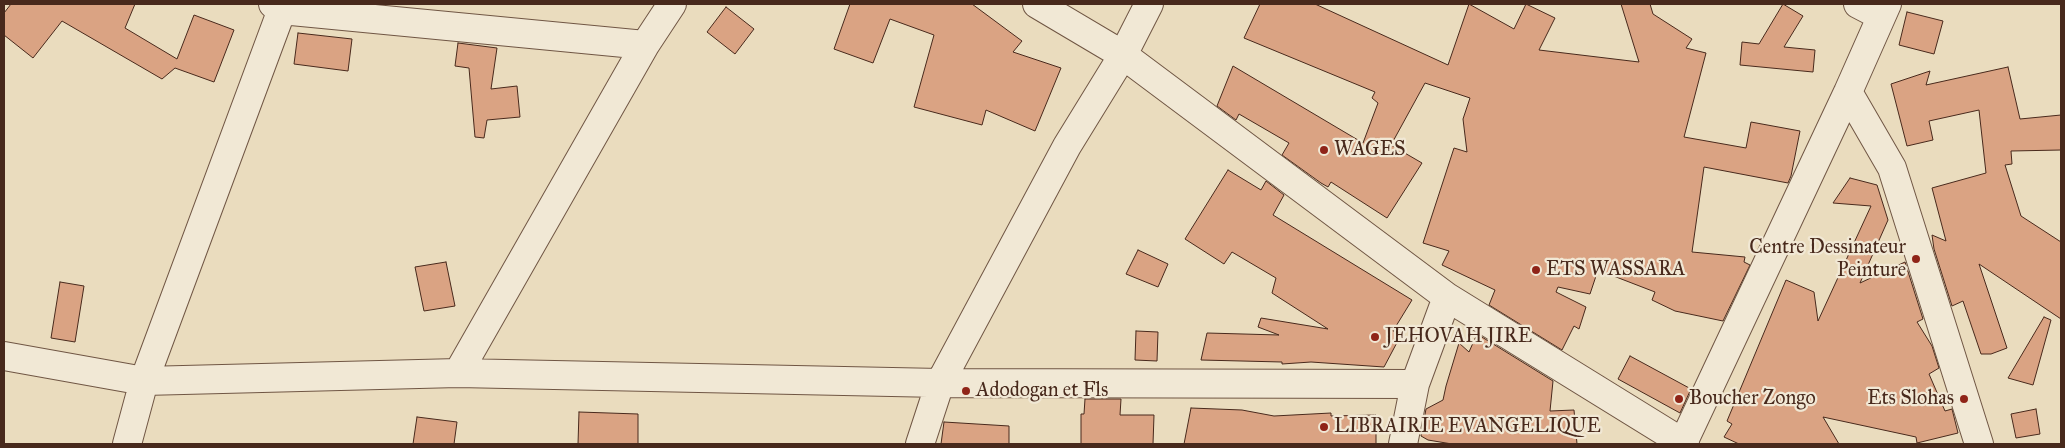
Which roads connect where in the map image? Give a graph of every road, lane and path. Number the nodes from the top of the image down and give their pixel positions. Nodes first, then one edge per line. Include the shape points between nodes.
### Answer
1 (672, 4) edge
2 (1037, 4) edge
3 (1149, 4) edge
4 (279, 6) edge
5 (1875, 8) edge
6 (645, 46) junction
7 (1123, 55) junction
8 (1848, 92) junction
9 (1447, 297) junction
10 (4, 356) edge
11 (458, 373) junction
12 (144, 381) junction
13 (940, 383) junction
14 (1415, 384) junction
15 (128, 444) edge
16 (920, 444) edge
17 (1403, 444) edge
18 (1684, 444) edge
19 (1979, 444) edge

1 - 6 street
2 - 7 street
3 - 7 street
4 - 6 street
4 - 12 street
5 - 8 street
6 - 11 street
7 - 9 street
7 - 13 street via 1067,146
8 - 18 street
8 - 19 street via 1892,168
9 - 14 street
9 - 18 street
10 - 12 street
11 - 12 street
11 - 13 street
12 - 15 street
13 - 14 street
13 - 16 street
14 - 17 street

